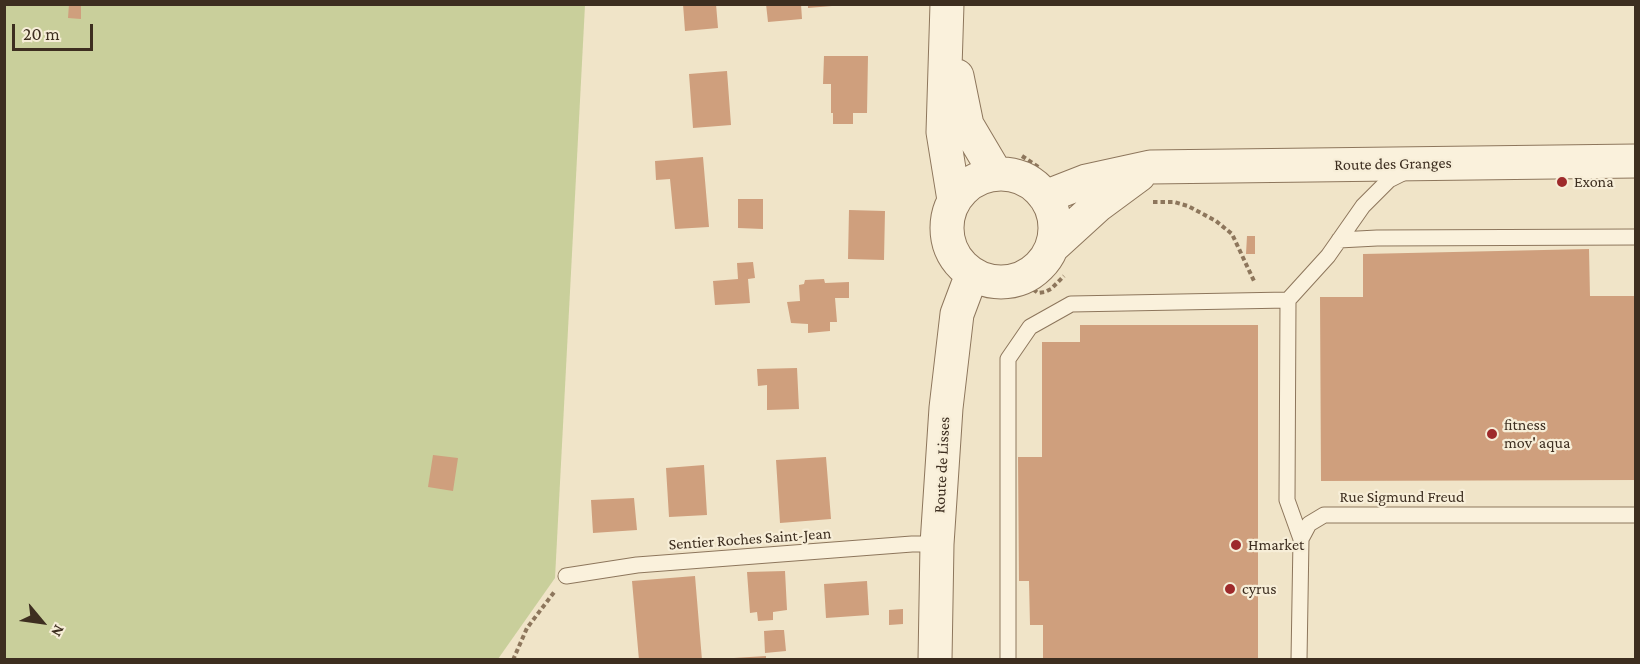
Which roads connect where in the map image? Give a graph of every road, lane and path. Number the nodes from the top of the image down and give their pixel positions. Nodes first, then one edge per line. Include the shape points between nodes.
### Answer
1 (947, 13) edge
2 (1635, 161) edge
3 (1421, 164) junction
4 (1150, 167) junction
5 (996, 174) junction
6 (1045, 196) junction
7 (954, 200) junction
8 (1154, 202) dead end
9 (1635, 237) edge
10 (1339, 240) junction
11 (1052, 247) junction
12 (972, 274) junction
13 (1265, 300) junction
14 (1288, 300) junction
15 (1635, 515) edge
16 (1301, 539) junction
17 (938, 544) junction
18 (566, 576) joint
19 (513, 660) edge
20 (935, 660) edge
21 (1008, 660) edge
22 (1299, 660) edge

1 - 5 street via 967,125
1 - 7 street via 943,132
2 - 3 street, Route des Granges
3 - 4 street, Route des Granges
3 - 10 lane via 1389,180 1363,206
4 - 6 street, Route des Granges via 1086,181
4 - 11 street via 1096,206
5 - 6 street via 1014,175 1032,183
5 - 7 street via 979,178
6 - 11 street via 1053,212
7 - 12 street via 948,216 948,241 959,263
8 - 13 path via 1188,206 1232,234
9 - 10 lane
10 - 14 lane
11 - 12 street via 1032,285 989,281
12 - 17 street, Route de Lisses via 957,314 946,408
13 - 14 lane
13 - 21 lane via 1071,304 1030,327 1008,359
14 - 16 lane via 1287,500
15 - 16 lane, Rue Sigmund Freud via 1324,515 1309,524
16 - 22 lane
17 - 18 lane, Sentier Roches Saint-Jean via 637,565
17 - 20 street, Route de Lisses
18 - 19 path via 527,628

